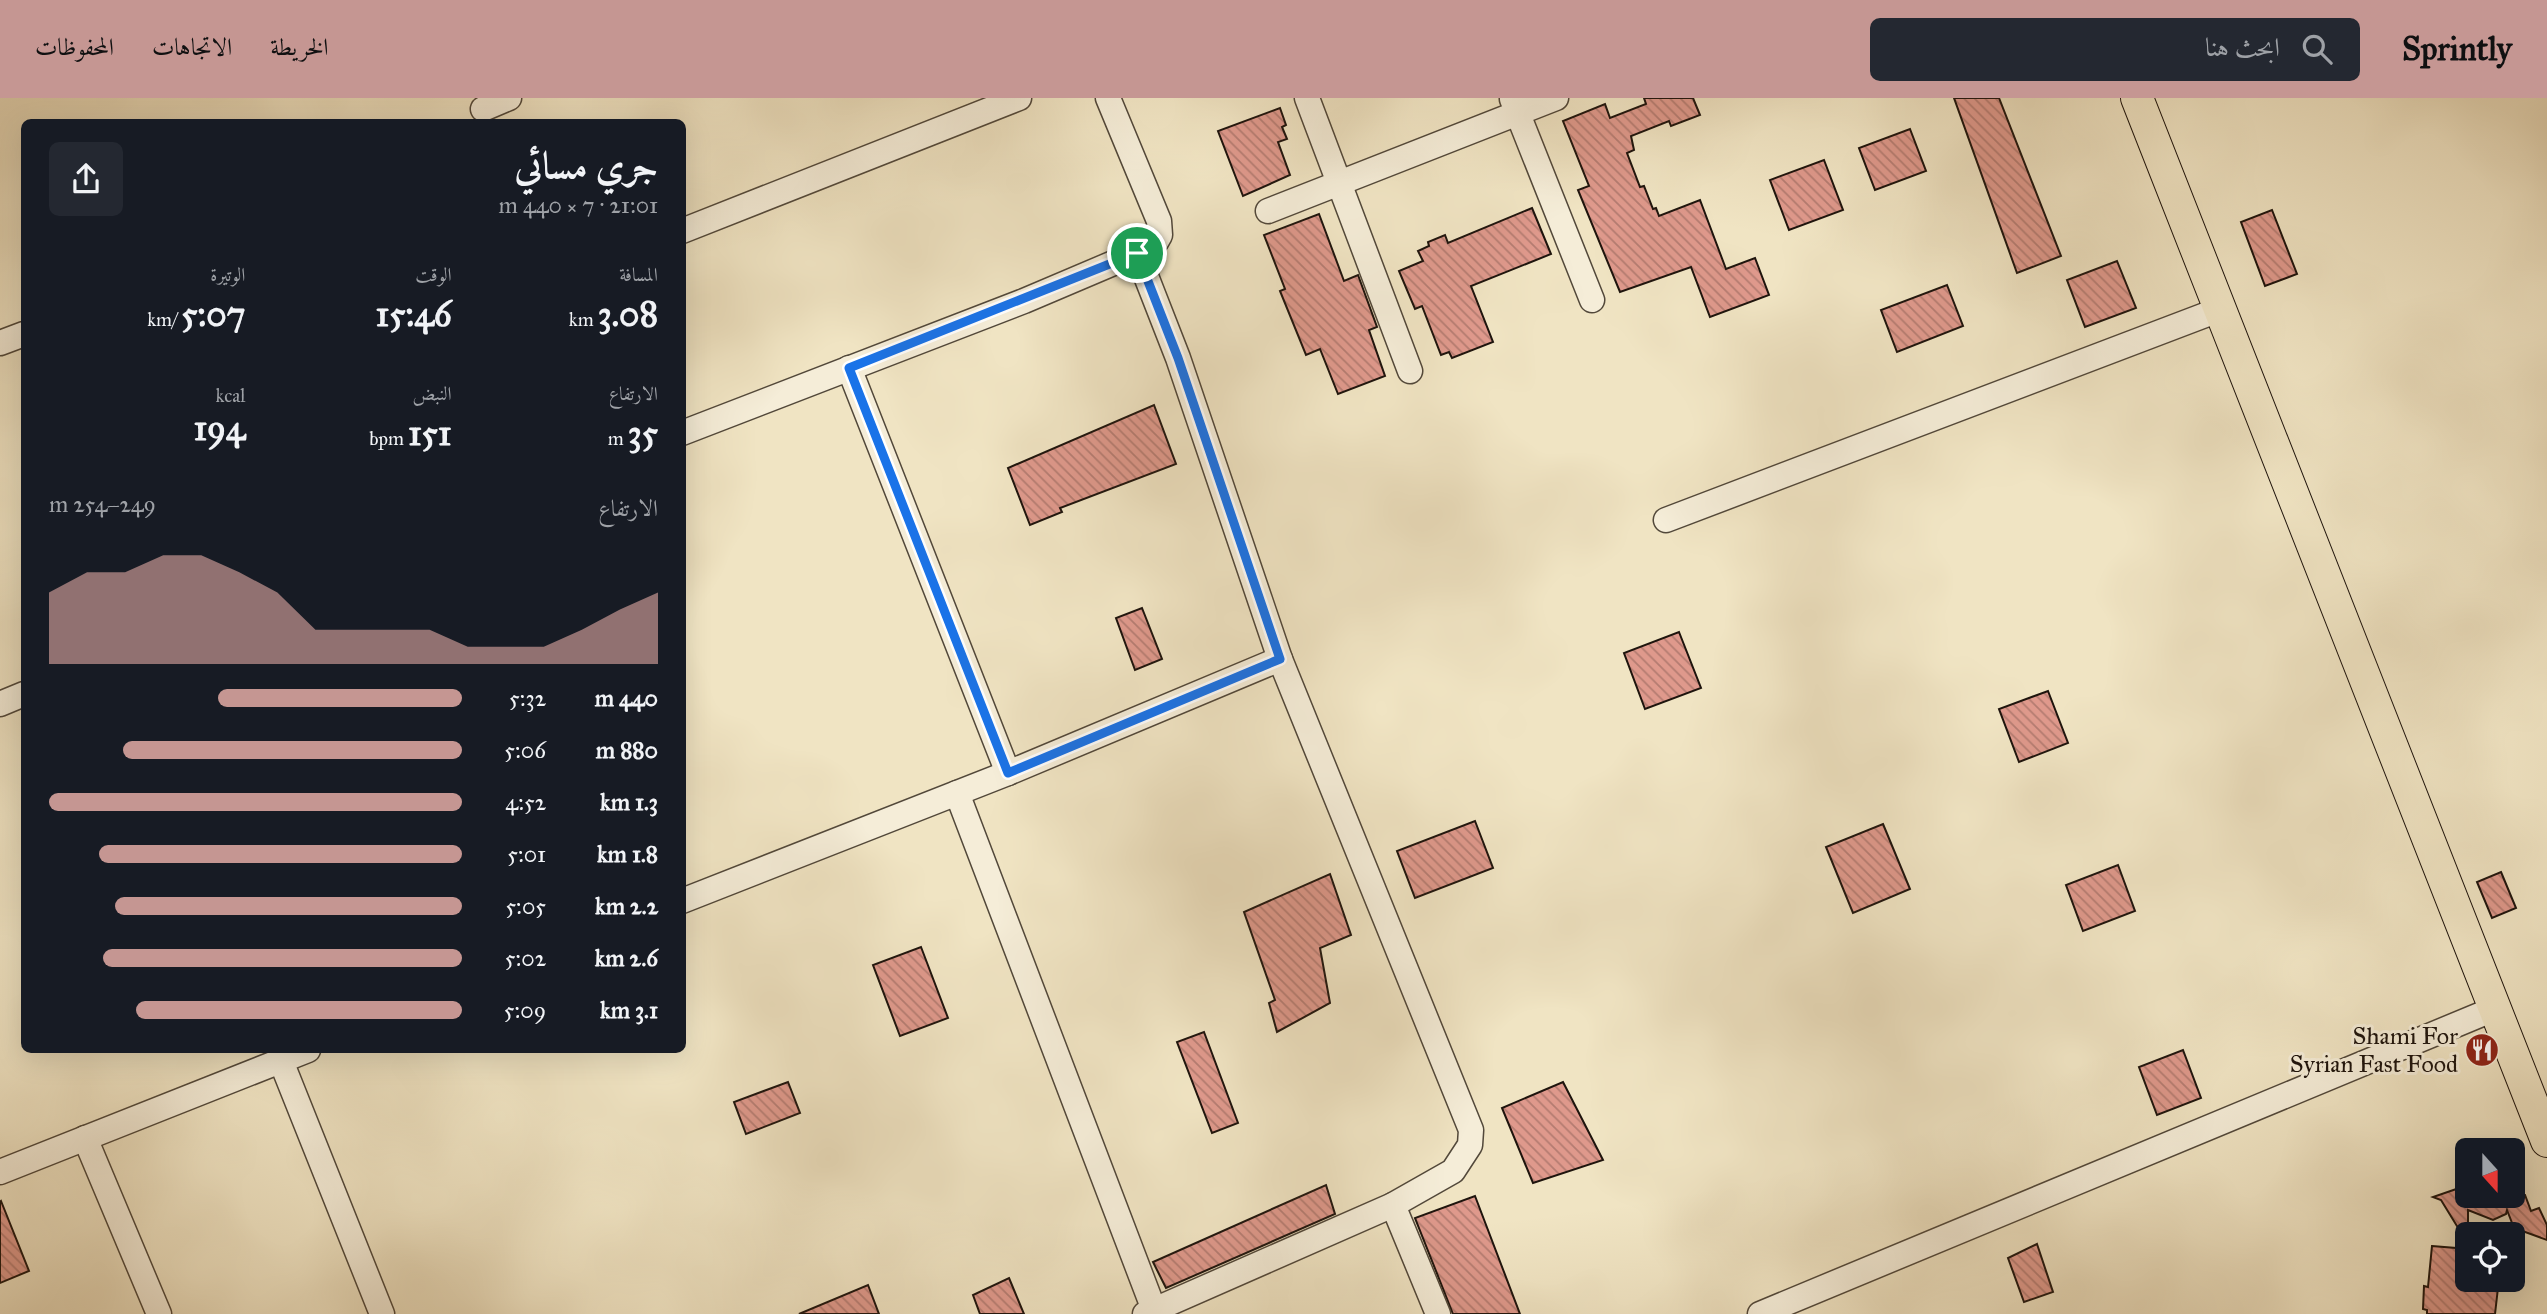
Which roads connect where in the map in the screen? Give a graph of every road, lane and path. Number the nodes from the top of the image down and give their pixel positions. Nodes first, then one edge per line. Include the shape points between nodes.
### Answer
1 (509, 98) edge
2 (1019, 98) edge
3 (1108, 98) edge
4 (1307, 98) edge
5 (1556, 98) edge
6 (2137, 98) edge
7 (1514, 106) edge
8 (483, 110) edge
9 (1340, 183) junction
10 (1268, 211) dead end
11 (686, 229) edge
12 (1137, 253) junction
13 (1591, 300) dead end
14 (2221, 309) junction
15 (21, 335) edge
16 (0, 343) edge
17 (849, 368) junction
18 (1410, 371) dead end
19 (686, 431) edge
20 (1666, 520) dead end
21 (1280, 659) junction
22 (21, 695) edge
23 (0, 704) edge
24 (1008, 773) junction
25 (957, 793) junction
26 (686, 899) edge
27 (2494, 1010) junction
28 (300, 1053) edge
29 (281, 1060) junction
30 (85, 1138) junction
31 (2547, 1141) edge
32 (0, 1172) edge
33 (1393, 1205) junction
34 (1150, 1312) edge
35 (159, 1314) edge
36 (382, 1314) edge
37 (1438, 1314) edge
38 (1760, 1314) edge

1 - 8 street
2 - 11 street
3 - 12 street via 1161,229 1156,242
4 - 9 street
5 - 7 street
6 - 14 main road
7 - 9 street
7 - 13 street
9 - 10 street
9 - 18 street
12 - 17 street
12 - 21 street via 1178,358
14 - 20 street
14 - 27 main road
15 - 16 street
17 - 19 street
17 - 24 street
21 - 24 street
21 - 33 street via 1471,1130 1470,1145 1453,1171
22 - 23 street
24 - 25 street
25 - 26 street
25 - 34 street
27 - 31 main road
27 - 38 street
28 - 29 street
29 - 30 street
29 - 36 street
30 - 32 street
30 - 35 street
33 - 34 street
33 - 37 street

